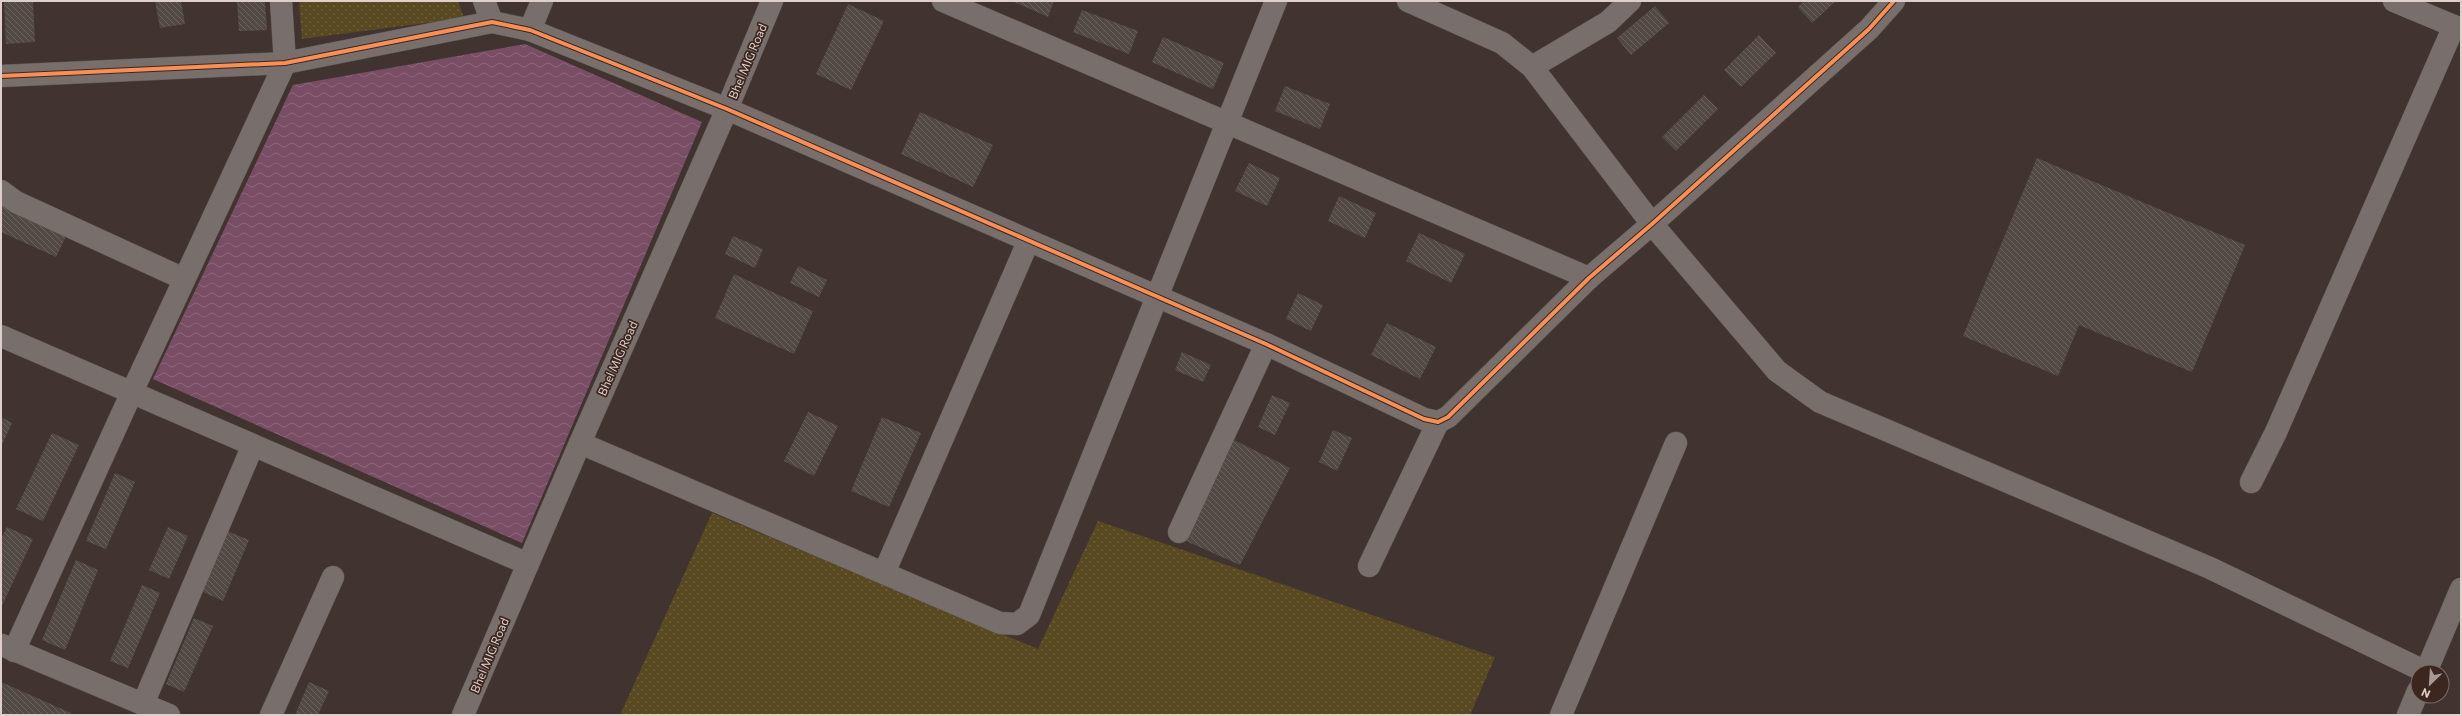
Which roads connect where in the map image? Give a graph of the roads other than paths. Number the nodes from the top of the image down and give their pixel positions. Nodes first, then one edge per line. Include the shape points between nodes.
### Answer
1 (281, 1) edge
2 (484, 1) edge
3 (542, 1) edge
4 (772, 1) edge
5 (944, 1) edge
6 (1276, 1) edge
7 (1408, 1) edge
8 (1630, 1) edge
9 (1894, 1) edge
10 (2394, 1) edge
11 (492, 22) junction
12 (2457, 28) edge
13 (530, 30) junction
14 (285, 63) junction
15 (1532, 67) junction
16 (1, 76) edge
17 (728, 109) junction
18 (1227, 121) junction
19 (1, 192) edge
20 (1652, 224) junction
21 (1028, 242) junction
22 (1589, 278) junction
23 (184, 279) junction
24 (1158, 297) junction
25 (1, 336) edge
26 (1266, 344) junction
27 (132, 392) junction
28 (1438, 422) junction
29 (580, 443) junction
30 (1676, 443) dead end
31 (253, 445) junction
32 (2251, 482) dead end
33 (1179, 532) dead end
34 (528, 564) junction
35 (1370, 566) dead end
36 (884, 573) junction
37 (333, 577) dead end
38 (2461, 589) edge
39 (8, 648) edge
40 (2410, 664) edge
41 (2429, 664) edge
42 (143, 704) junction
43 (2413, 704) edge
44 (169, 715) edge
45 (271, 715) edge
46 (463, 715) edge
47 (1561, 715) edge
48 (2408, 715) edge

1 - 14 street
2 - 11 street
3 - 13 street
4 - 17 street, Bhel MIG Road
5 - 18 street
6 - 18 street
7 - 15 street via 1502,43
8 - 15 street via 1608,22
9 - 20 street via 1869,30
10 - 12 street
11 - 13 street
11 - 14 street
12 - 32 street via 2276,432
13 - 17 street
14 - 16 street
14 - 23 street
15 - 20 street
17 - 21 street
17 - 29 street, Bhel MIG Road
18 - 22 street
18 - 24 street
19 - 23 street via 16,202
20 - 22 street
20 - 40 street via 1777,371 1820,402 2210,568
21 - 24 street
21 - 36 street
22 - 28 street via 1448,417
23 - 27 street
24 - 26 street
24 - 36 street via 1029,615 1017,624 1000,623
25 - 27 street
26 - 28 street via 1424,419
26 - 33 street
27 - 31 street
27 - 39 street
28 - 35 street
29 - 34 street, Bhel MIG Road
29 - 36 street
30 - 47 street
31 - 34 street
31 - 42 street
34 - 46 street, Bhel MIG Road
37 - 45 street
38 - 41 street
39 - 42 street
42 - 44 street
43 - 48 street

